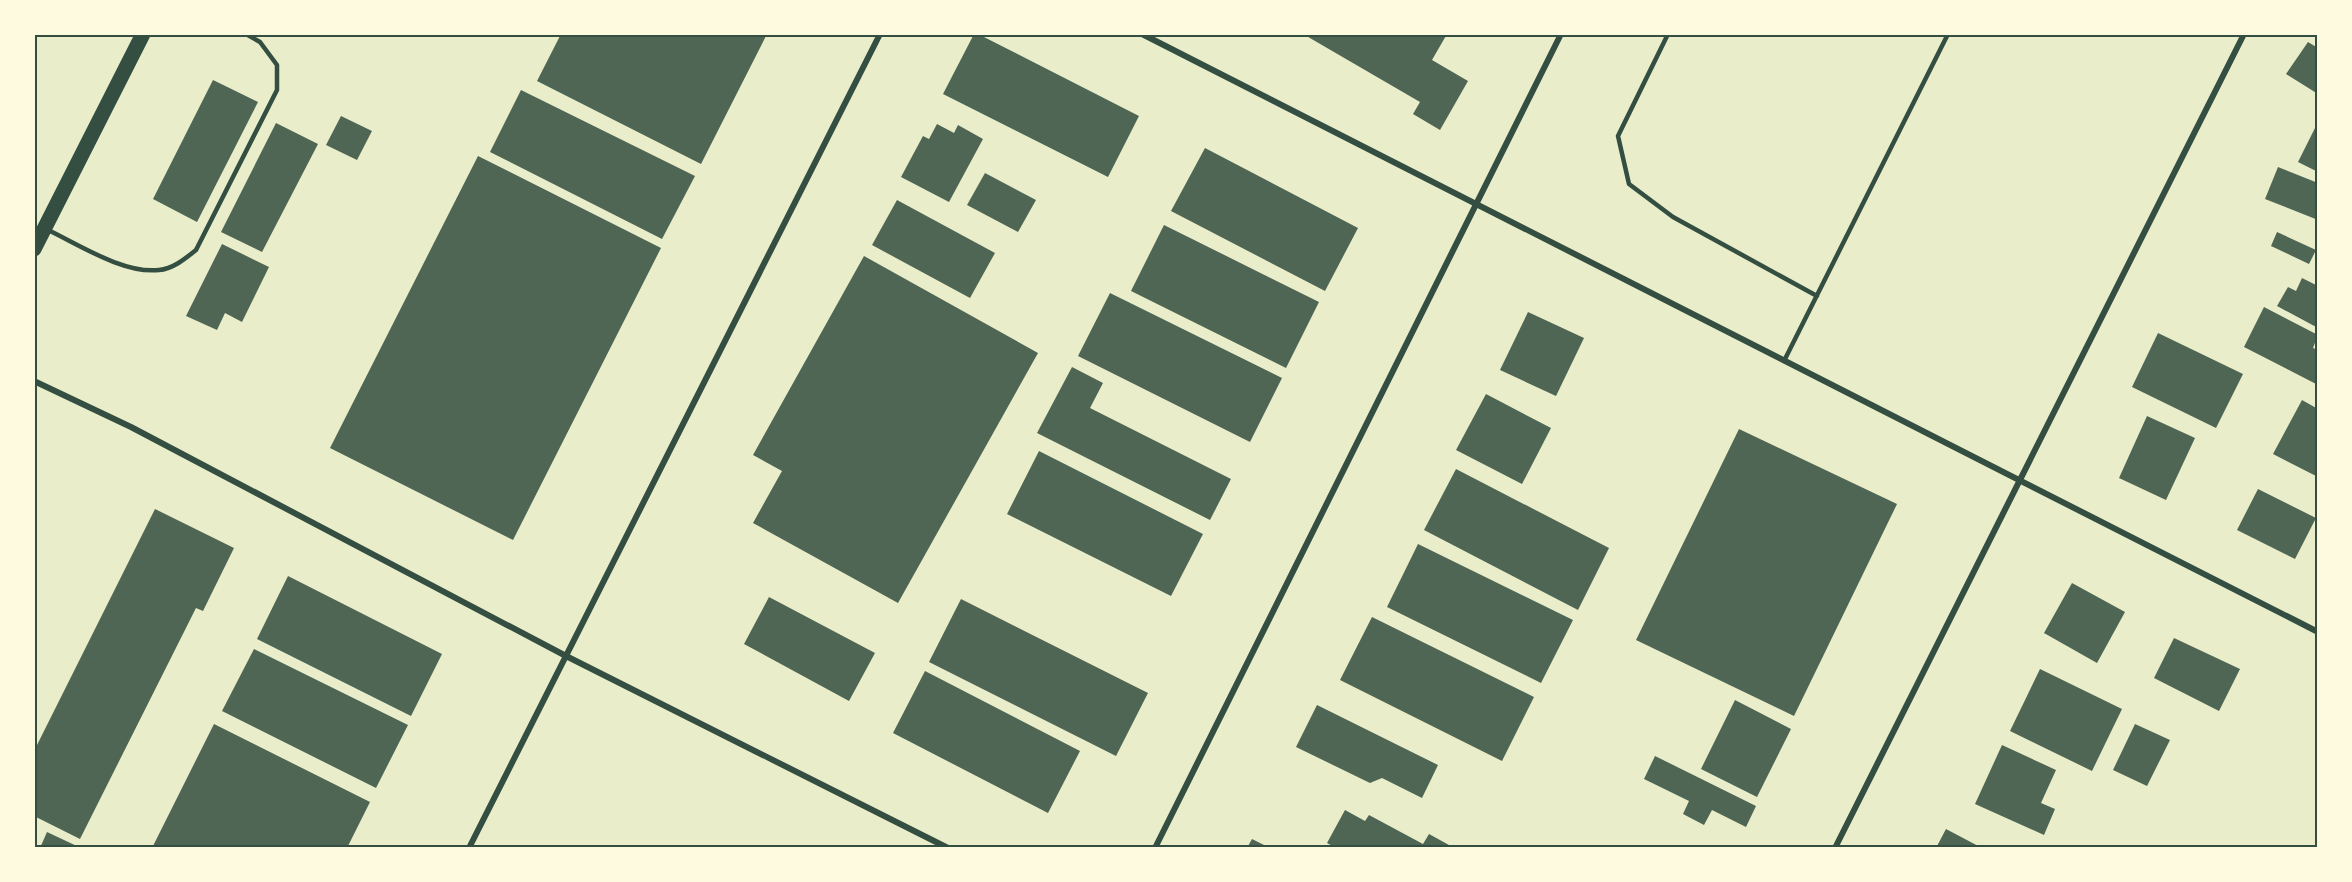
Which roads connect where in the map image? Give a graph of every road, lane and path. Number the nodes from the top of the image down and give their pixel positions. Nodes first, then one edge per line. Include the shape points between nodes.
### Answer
1 (143, 34) edge
2 (246, 34) edge
3 (880, 34) edge
4 (1142, 34) edge
5 (1562, 34) edge
6 (1668, 34) edge
7 (1948, 34) edge
8 (2244, 34) edge
9 (1476, 205) junction
10 (45, 228) junction
11 (34, 249) edge
12 (1817, 296) junction
13 (1784, 361) junction
14 (34, 381) edge
15 (2019, 481) junction
16 (2318, 632) edge
17 (566, 656) junction
18 (469, 848) edge
19 (948, 848) edge
20 (1155, 848) edge
21 (1835, 848) edge

1 - 10 main road
2 - 10 lane via 260,42 278,65 277,90 196,250 161,270 131,269
3 - 17 street
4 - 9 street
5 - 9 street
6 - 12 lane via 1618,136 1629,184 1673,217
7 - 12 lane
8 - 15 street
9 - 13 street
9 - 20 street
10 - 11 main road
12 - 13 lane
13 - 15 street
14 - 17 street via 131,427
15 - 16 street
15 - 21 street
17 - 18 street
17 - 19 street

